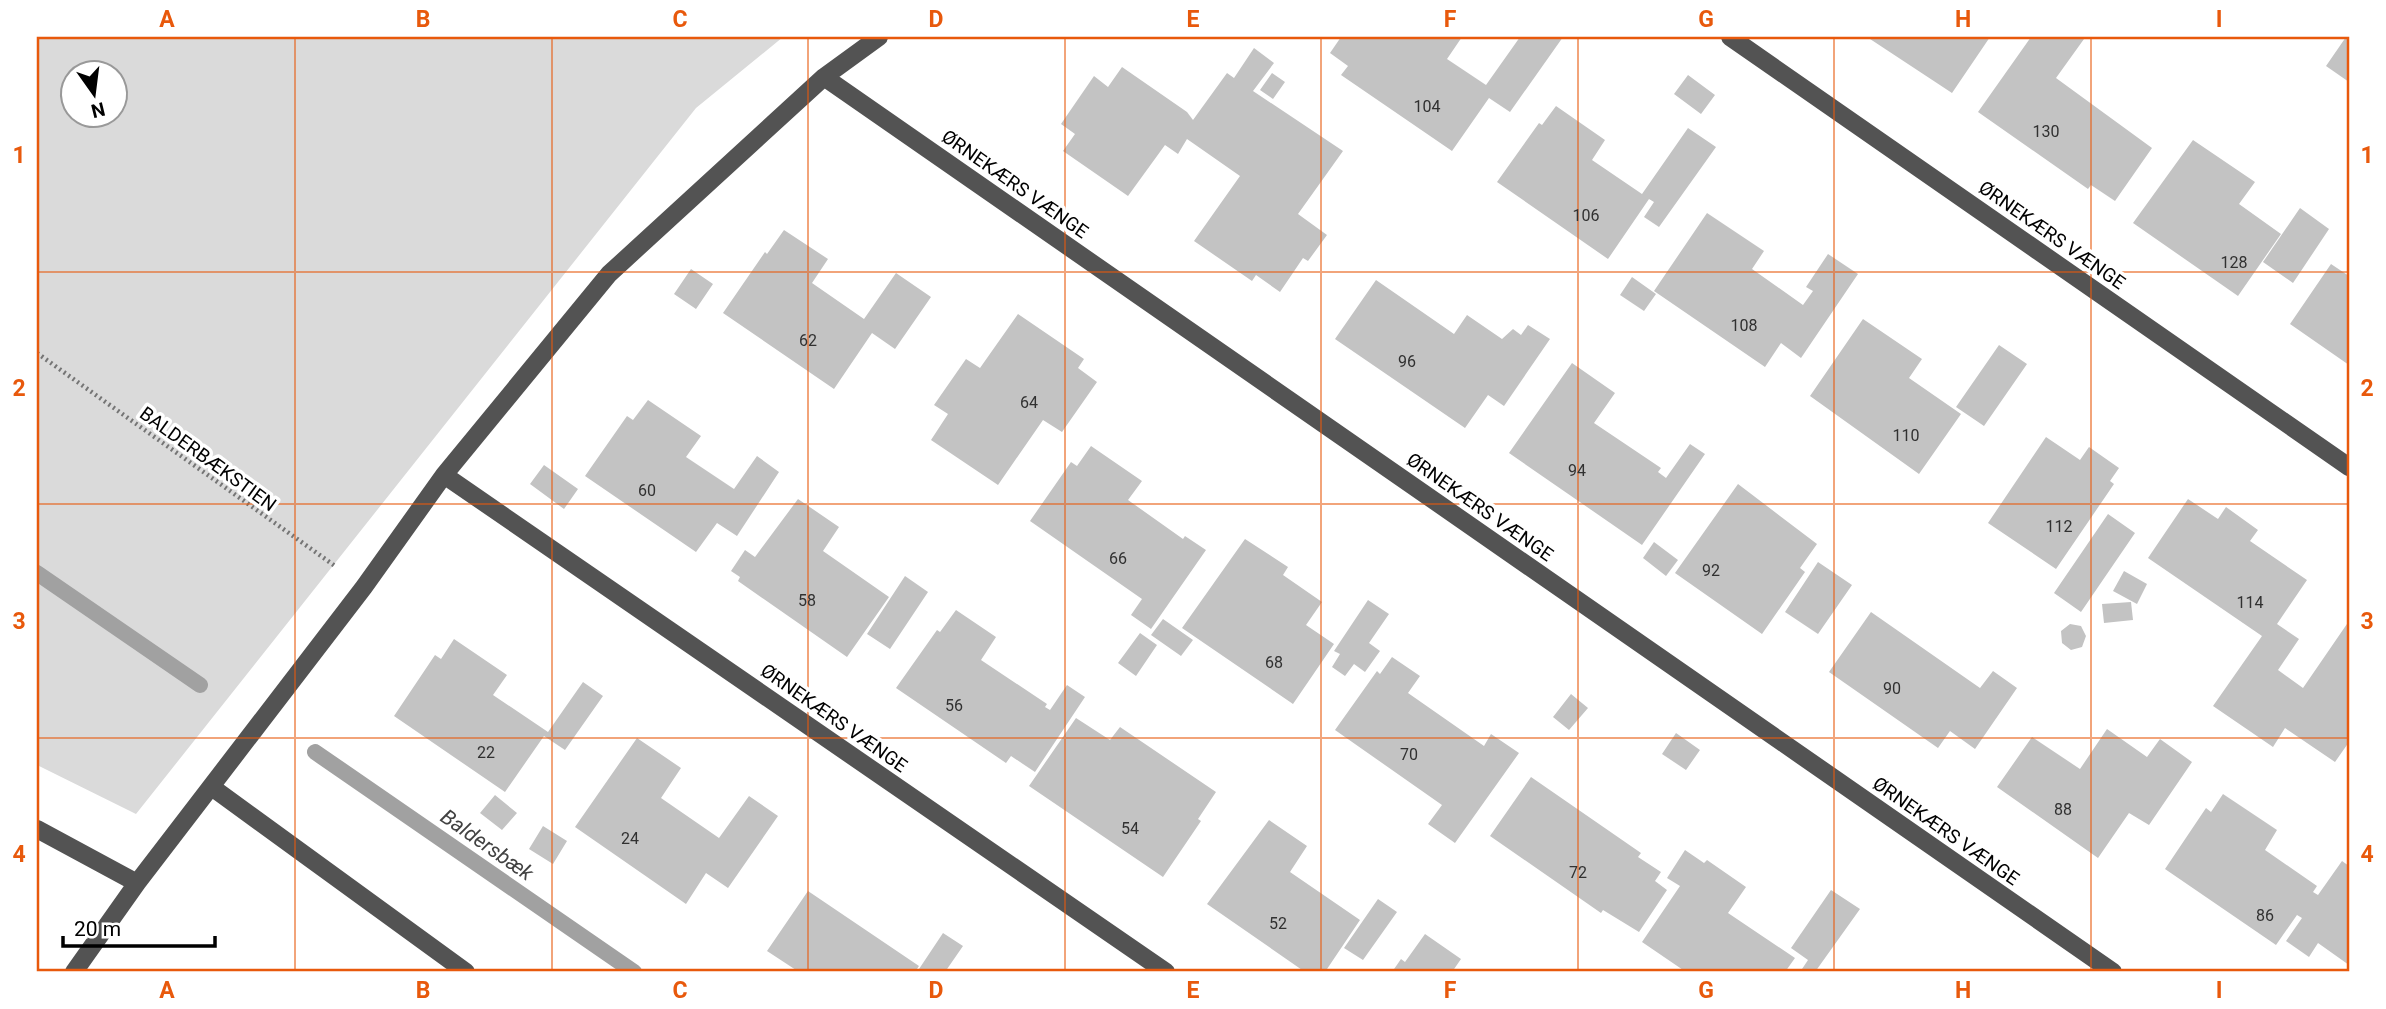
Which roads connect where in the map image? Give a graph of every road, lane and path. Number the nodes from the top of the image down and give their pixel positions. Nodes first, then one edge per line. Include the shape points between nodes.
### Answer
1 (879, 37) edge
2 (1730, 37) edge
3 (824, 76) junction
4 (37, 353) edge
5 (2349, 467) edge
6 (444, 475) junction
7 (364, 587) junction
8 (213, 788) junction
9 (37, 829) edge
10 (137, 883) junction
11 (74, 972) edge
12 (467, 972) edge
13 (1166, 972) edge
14 (2113, 972) edge

1 - 3 street
2 - 5 street, ØRNEKÆRS VÆNGE
3 - 6 street via 609,274
3 - 14 street, ØRNEKÆRS VÆNGE
4 - 7 path, BALDERBÆKSTIEN
6 - 7 street
6 - 13 street, ØRNEKÆRS VÆNGE
7 - 8 street
8 - 10 street
8 - 12 street
9 - 10 street
10 - 11 street

